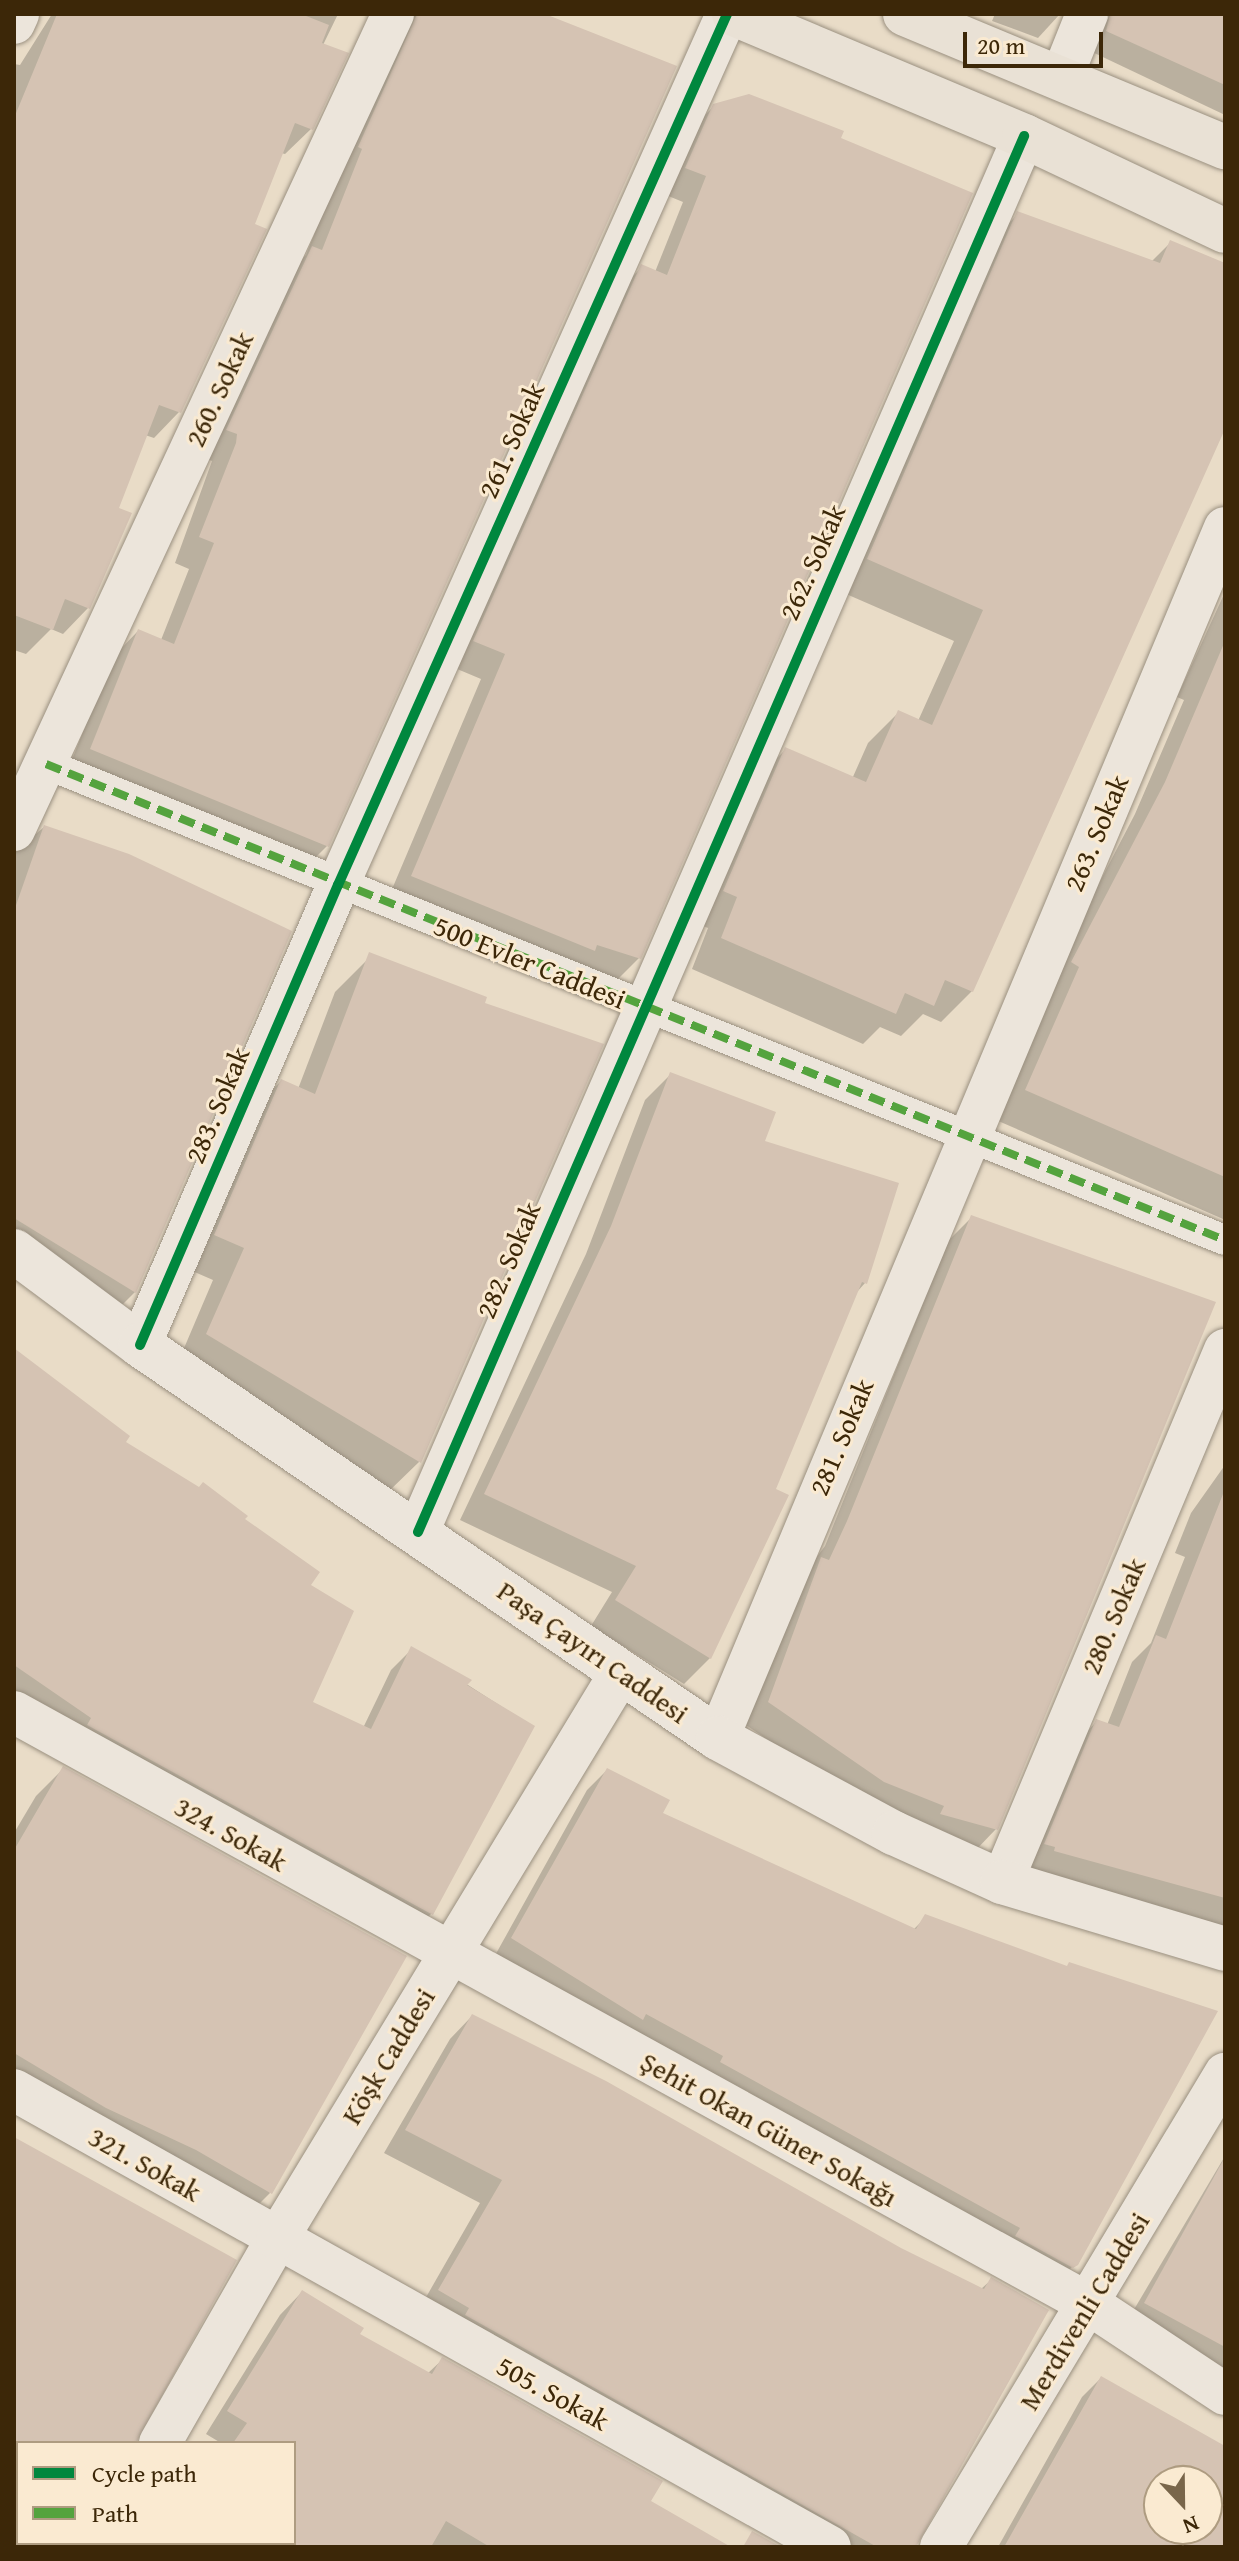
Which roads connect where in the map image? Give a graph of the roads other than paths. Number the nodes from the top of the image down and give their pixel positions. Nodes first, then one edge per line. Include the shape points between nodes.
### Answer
1 (18, 14) edge
2 (393, 14) edge
3 (727, 14) edge
4 (734, 14) edge
5 (905, 14) edge
6 (1087, 14) edge
7 (14, 23) edge
8 (1061, 79) junction
9 (1024, 136) junction
10 (1225, 147) edge
11 (1225, 231) edge
12 (1225, 528) edge
13 (30, 757) edge
14 (14, 830) edge
15 (338, 885) junction
16 (644, 1008) junction
17 (968, 1137) junction
18 (1225, 1240) edge
19 (14, 1251) edge
20 (140, 1345) junction
21 (1225, 1350) edge
22 (418, 1532) junction
23 (621, 1672) junction
24 (19, 1728) edge
25 (718, 1738) junction
26 (1002, 1882) junction
27 (1225, 1949) edge
28 (450, 1954) junction
29 (1225, 2074) edge
30 (14, 2090) edge
31 (277, 2239) junction
32 (1089, 2304) junction
33 (1225, 2394) edge
34 (161, 2441) edge
35 (830, 2547) edge
36 (941, 2547) edge

1 - 7 street
2 - 13 street, 260. Sokak
3 - 15 street, 261. Sokak
4 - 9 main road
5 - 8 main road
6 - 8 street
8 - 10 main road
9 - 11 main road
9 - 16 street, 262. Sokak
12 - 17 street, 263. Sokak
13 - 14 street, 260. Sokak
13 - 15 street, 500 Evler Caddesi
15 - 16 street, 500 Evler Caddesi
15 - 20 street, 283. Sokak
16 - 17 street, 500 Evler Caddesi
16 - 22 street, 282. Sokak
17 - 18 street, 500 Evler Caddesi
17 - 25 street, 281. Sokak
19 - 20 street, Paşa Çayırı Caddesi
20 - 22 street, Paşa Çayırı Caddesi
21 - 26 street, 280. Sokak
22 - 23 street, Paşa Çayırı Caddesi
23 - 25 street, Paşa Çayırı Caddesi
23 - 28 street, Köşk Caddesi
24 - 28 street, 324. Sokak
25 - 26 street, Paşa Çayırı Caddesi via 894,1833
26 - 27 street, Paşa Çayırı Caddesi
28 - 31 street, Köşk Caddesi
28 - 32 street, Şehit Okan Güner Sokağı
29 - 32 street, Merdivenli Caddesi
30 - 31 street, 321. Sokak
31 - 34 street, Köşk Caddesi
31 - 35 street, 505. Sokak
32 - 33 street, Şehit Okan Güner Sokağı
32 - 36 street, Merdivenli Caddesi

